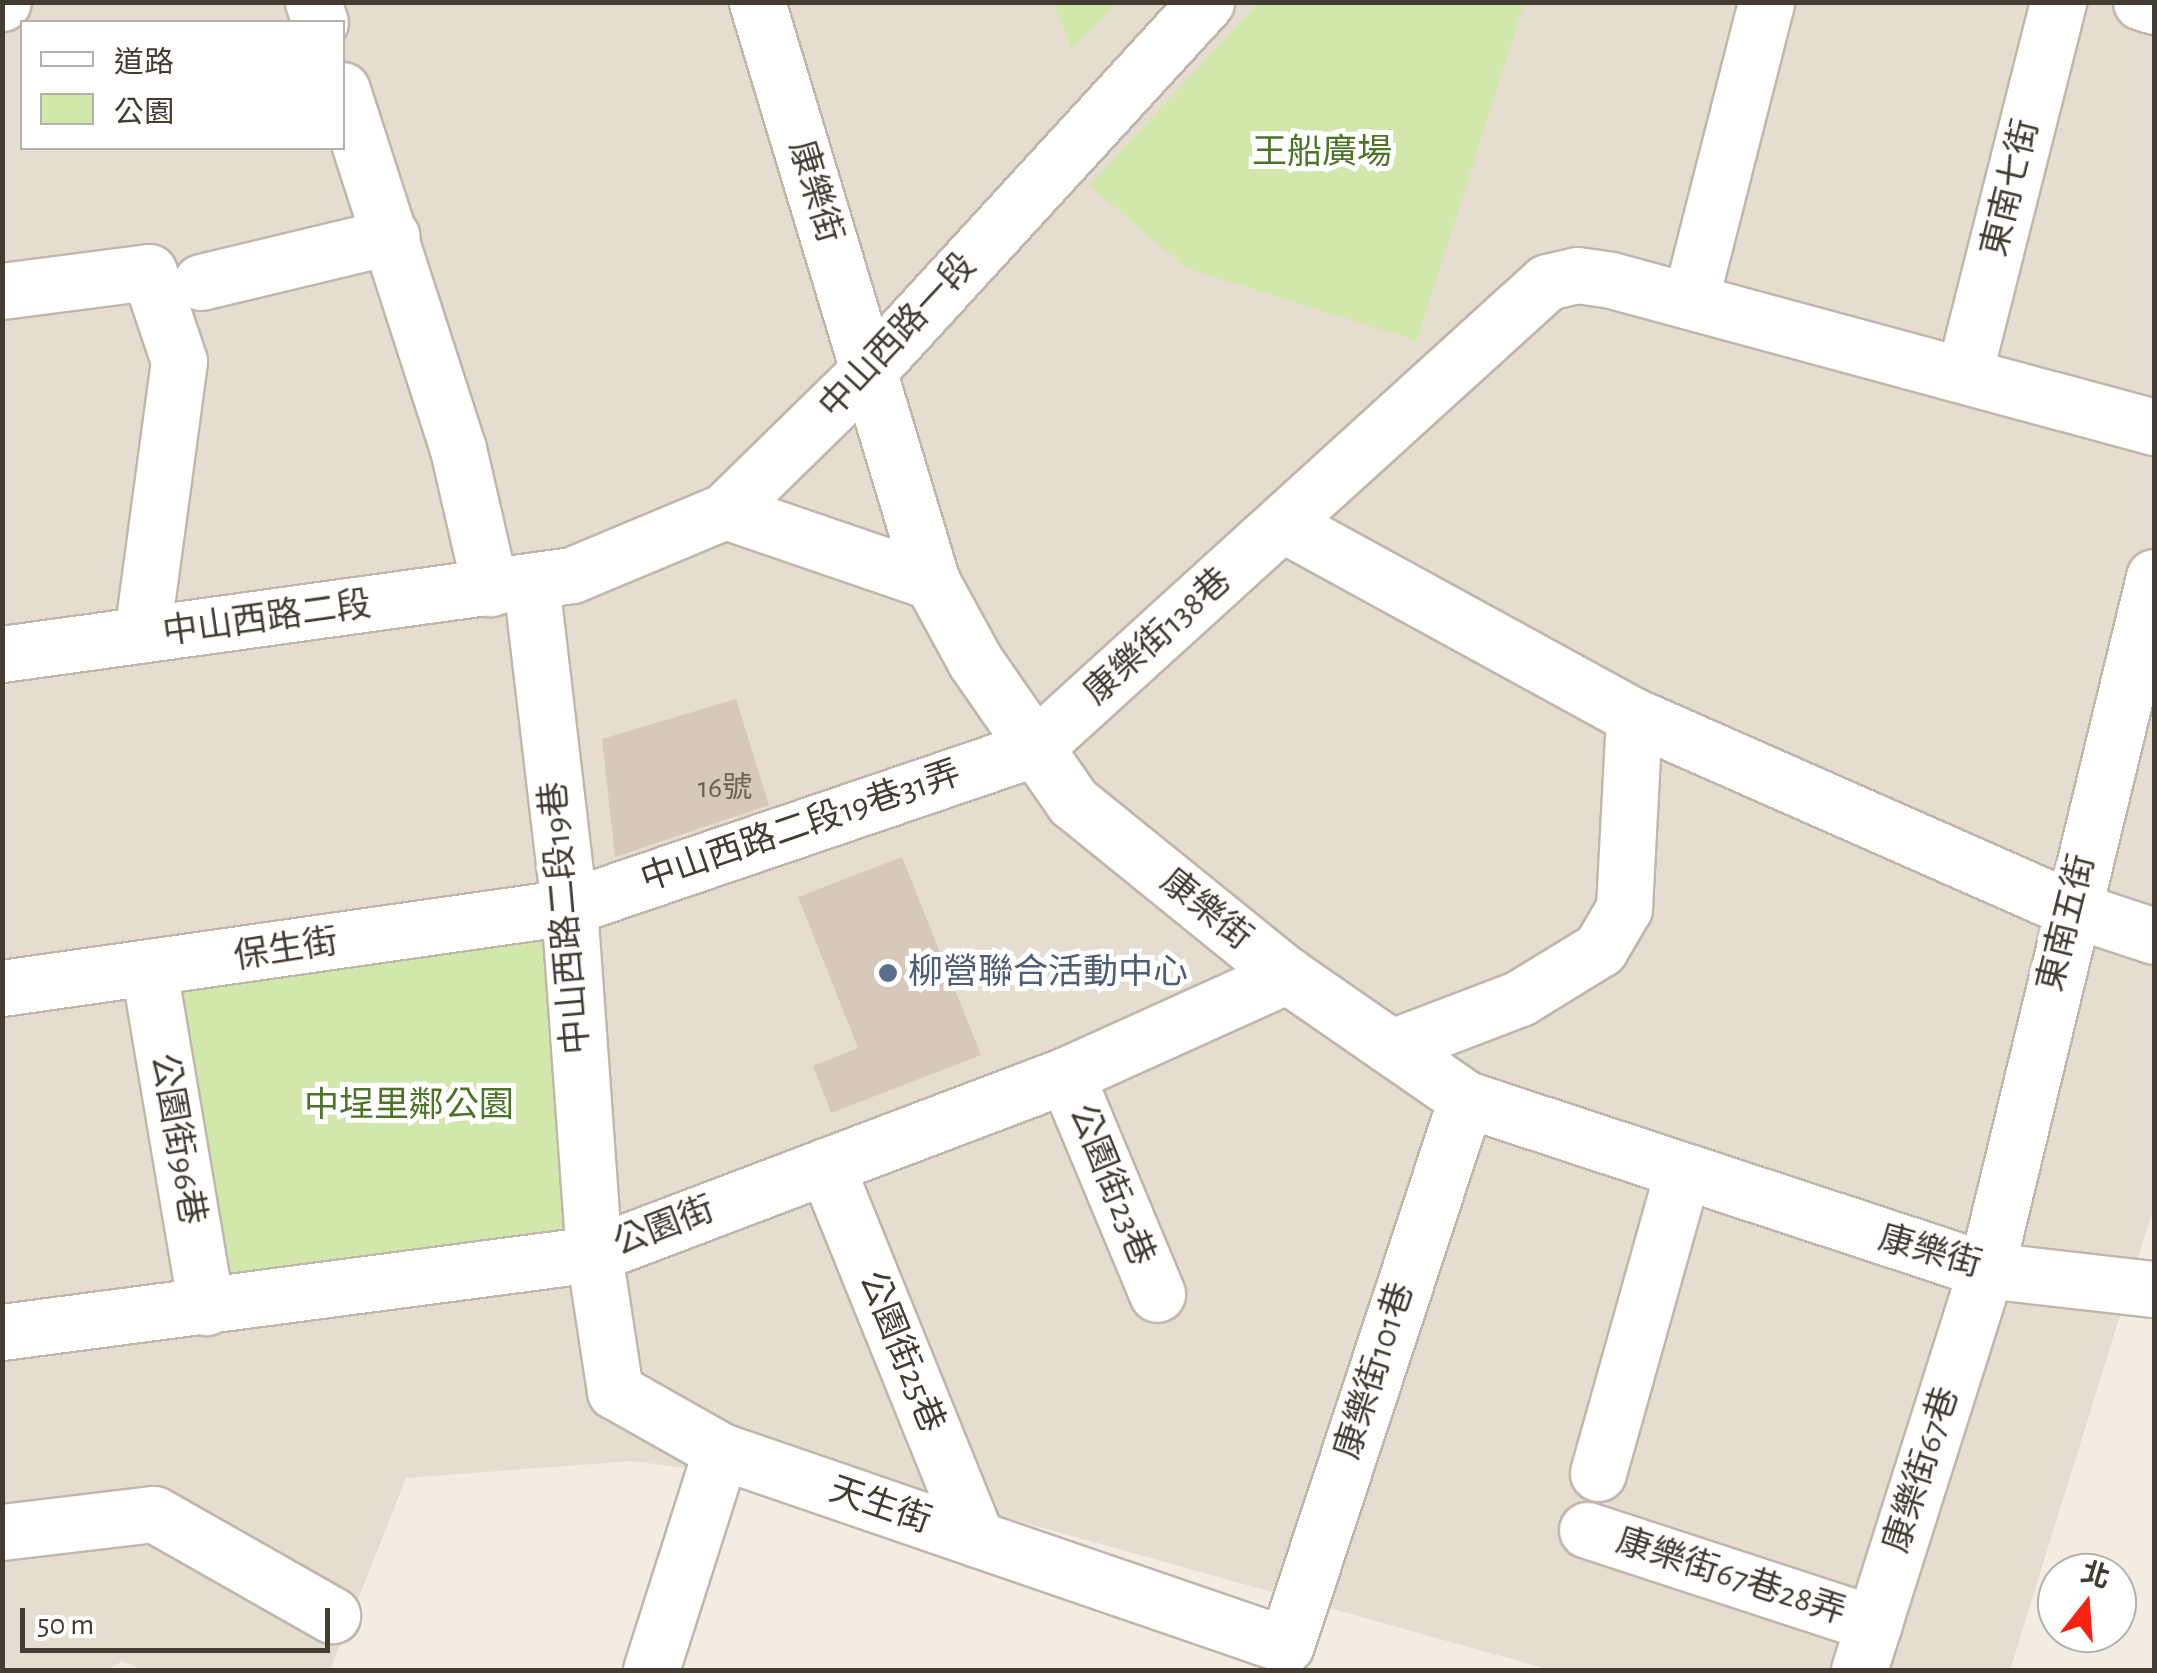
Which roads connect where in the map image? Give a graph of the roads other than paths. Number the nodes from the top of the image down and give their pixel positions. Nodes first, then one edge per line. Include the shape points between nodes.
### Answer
1 (757, 2) edge
2 (1206, 2) edge
3 (1766, 2) edge
4 (2058, 2) edge
5 (2142, 2) edge
6 (2154, 6) edge
7 (345, 99) edge
8 (392, 236) junction
9 (201, 282) dead end
10 (2, 290) edge
11 (1690, 301) junction
12 (870, 370) junction
13 (1964, 374) junction
14 (2154, 427) edge
15 (725, 511) junction
16 (1283, 524) junction
17 (2154, 577) edge
18 (932, 582) junction
19 (511, 586) junction
20 (142, 635) junction
21 (2, 654) edge
22 (1634, 716) junction
23 (1033, 749) junction
24 (569, 907) junction
25 (2070, 908) junction
26 (2154, 936) edge
27 (148, 970) junction
28 (1286, 975) junction
29 (2, 988) edge
30 (1392, 1047) junction
31 (1066, 1075) junction
32 (1466, 1099) junction
33 (826, 1166) junction
34 (1682, 1175) junction
35 (594, 1254) junction
36 (1986, 1270) junction
37 (2154, 1290) edge
38 (1156, 1294) dead end
39 (206, 1308) junction
40 (2, 1332) edge
41 (722, 1451) junction
42 (1598, 1473) dead end
43 (1588, 1530) dead end
44 (2, 1532) edge
45 (976, 1539) junction
46 (332, 1615) dead end
47 (1286, 1645) joint
48 (1866, 1647) edge
49 (651, 1670) edge

1 - 12 street, 康樂街
2 - 12 street, 中山西路一段
3 - 11 street
4 - 13 street, 東南七街
5 - 6 street
7 - 8 street, 中山西路二段19巷
8 - 9 street
8 - 19 street, 中山西路二段19巷 via 458,449
10 - 20 street via 149,272 179,361
11 - 13 street, 康樂街138巷
11 - 16 street, 康樂街138巷 via 1578,275 1548,282
12 - 15 street, 中山西路一段
12 - 18 street, 康樂街
13 - 14 street, 康樂街138巷
15 - 18 street
15 - 19 street, 中山西路一段 via 618,561
16 - 22 street
16 - 23 street, 康樂街138巷
17 - 25 street, 東南五街
18 - 23 street, 康樂街
19 - 20 street, 中山西路二段
19 - 24 street, 中山西路二段19巷
20 - 21 street, 中山西路二段
22 - 25 street
22 - 30 street via 1624,908 1600,948 1520,998
23 - 24 street, 中山西路二段19巷31弄
23 - 28 street, 康樂街 via 1073,802
24 - 27 street, 保生街
24 - 35 street, 中山西路二段19巷
25 - 26 street
25 - 36 street, 東南五街
27 - 29 street, 保生街
27 - 39 street, 公園街96巷
28 - 30 street, 康樂街
28 - 31 street, 公園街
30 - 32 street, 康樂街
31 - 33 street, 公園街
31 - 38 street, 公園街23巷
32 - 34 street, 康樂街
32 - 47 street, 康樂街101巷
33 - 35 street, 公園街
33 - 45 street, 公園街25巷
34 - 36 street, 康樂街
34 - 42 street
35 - 39 street, 公園街
35 - 41 street, 天生街 via 615,1392
36 - 37 street, 康樂街
36 - 48 street, 康樂街67巷
39 - 40 street, 公園街
41 - 45 street, 天生街
41 - 49 street
43 - 48 street, 康樂街67巷28弄
44 - 46 street via 154,1514
45 - 47 street, 天生街

